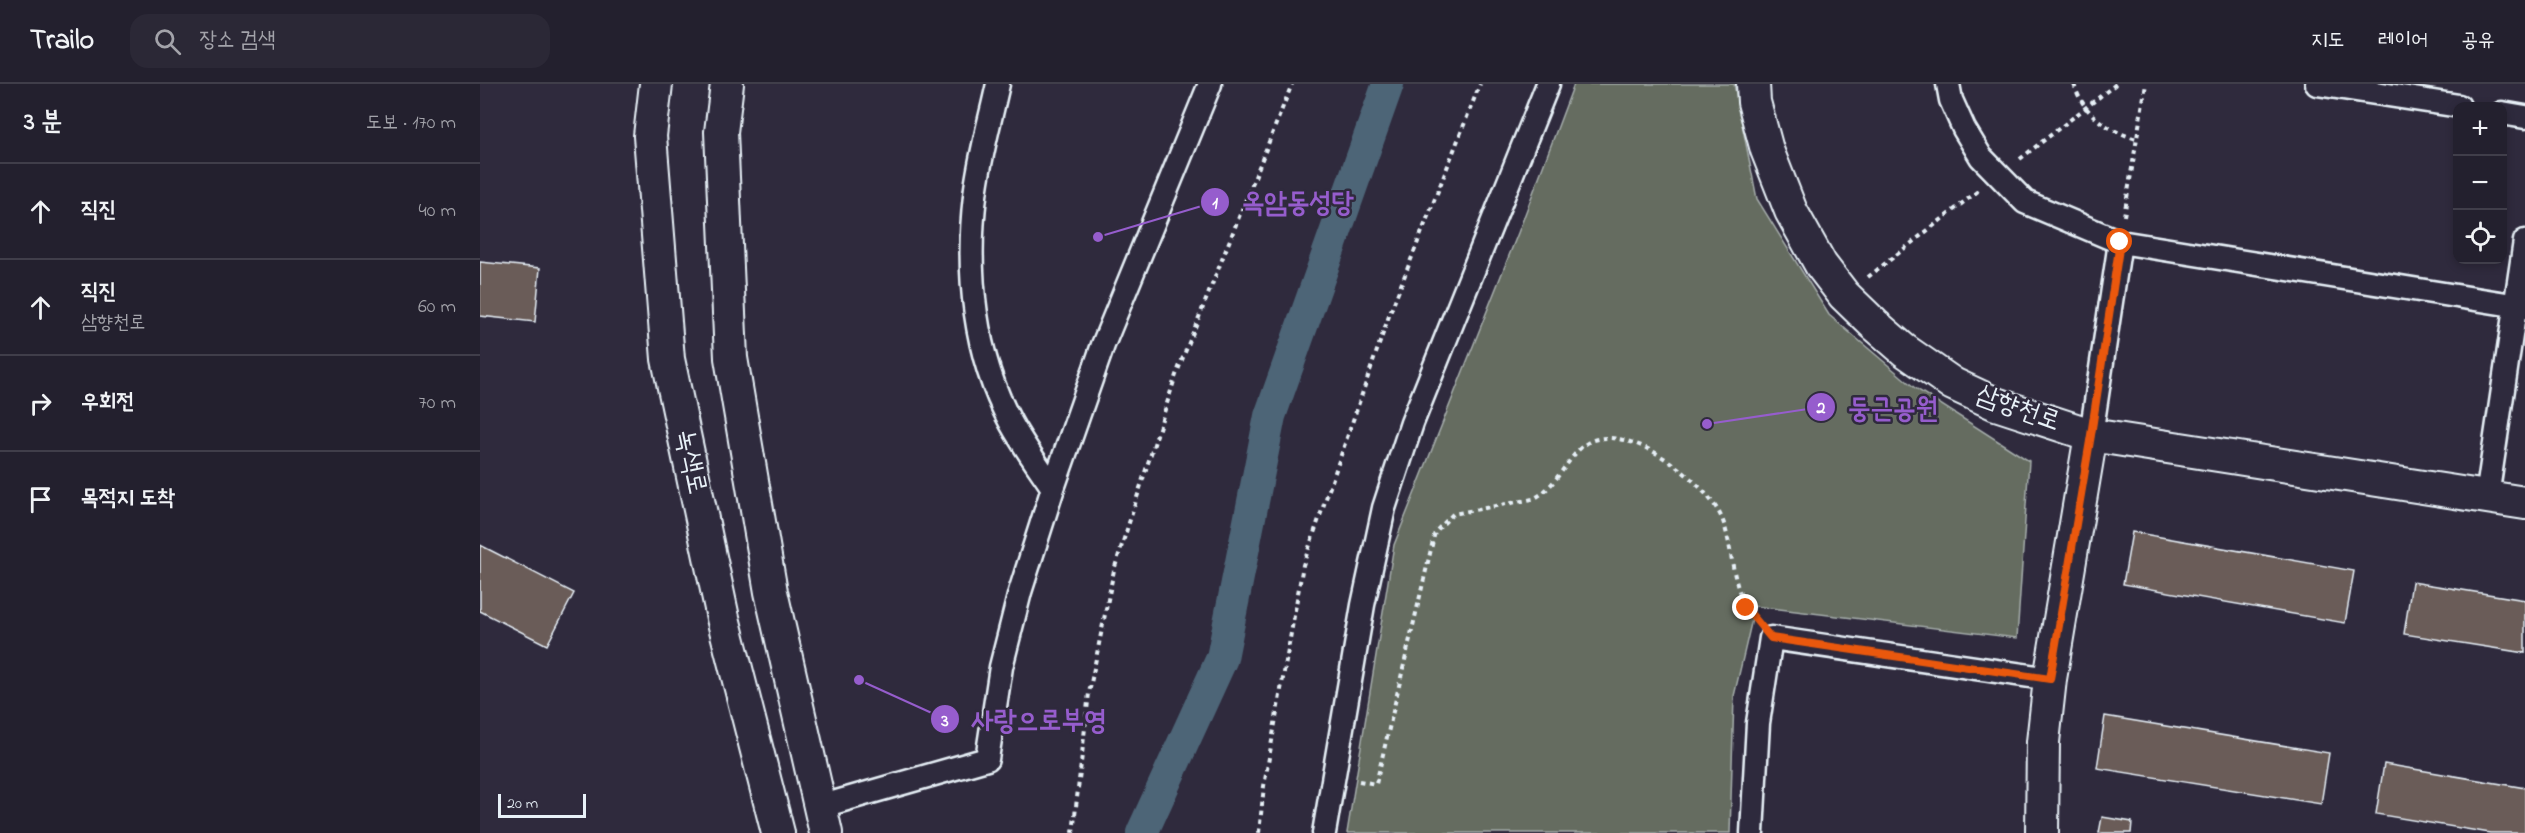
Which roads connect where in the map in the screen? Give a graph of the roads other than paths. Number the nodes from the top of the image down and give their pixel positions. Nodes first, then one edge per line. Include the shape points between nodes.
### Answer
1 (656, 84) edge
2 (727, 84) edge
3 (998, 84) edge
4 (1210, 84) edge
5 (1548, 84) edge
6 (1754, 84) edge
7 (1948, 84) edge
8 (2318, 84) edge
9 (2453, 105) edge
10 (2507, 114) edge
11 (2525, 117) edge
12 (2525, 241) edge
13 (2120, 242) junction
14 (2520, 306) edge
15 (2091, 435) junction
16 (1053, 488) junction
17 (2487, 497) junction
18 (2525, 503) edge
19 (2050, 679) junction
20 (823, 820) edge
21 (778, 833) edge
22 (1324, 833) edge
23 (1752, 833) edge
24 (2042, 833) edge

1 - 21 main road, 녹색로 via 650,136 668,359 723,618
2 - 20 main road, 녹색로 via 721,132 731,358 771,592
3 - 16 street via 975,195 975,309 994,382 1011,423
4 - 16 street via 1103,345
5 - 22 street via 1412,423 1384,508 1363,605
6 - 15 main road, 삼향천로 via 1754,102 1767,150 1791,211 1821,265 1859,310 1904,351 1953,384 1996,404
7 - 13 street via 1964,129 1981,157 2025,202
8 - 9 street
10 - 11 street
12 - 14 street
13 - 14 street
13 - 15 street
14 - 17 street
15 - 17 main road
15 - 19 main road, 삼향천로
16 - 20 street via 1004,657 987,759
17 - 18 main road
19 - 23 street via 1771,638 1758,723
19 - 24 main road, 삼향천로 via 2043,742

